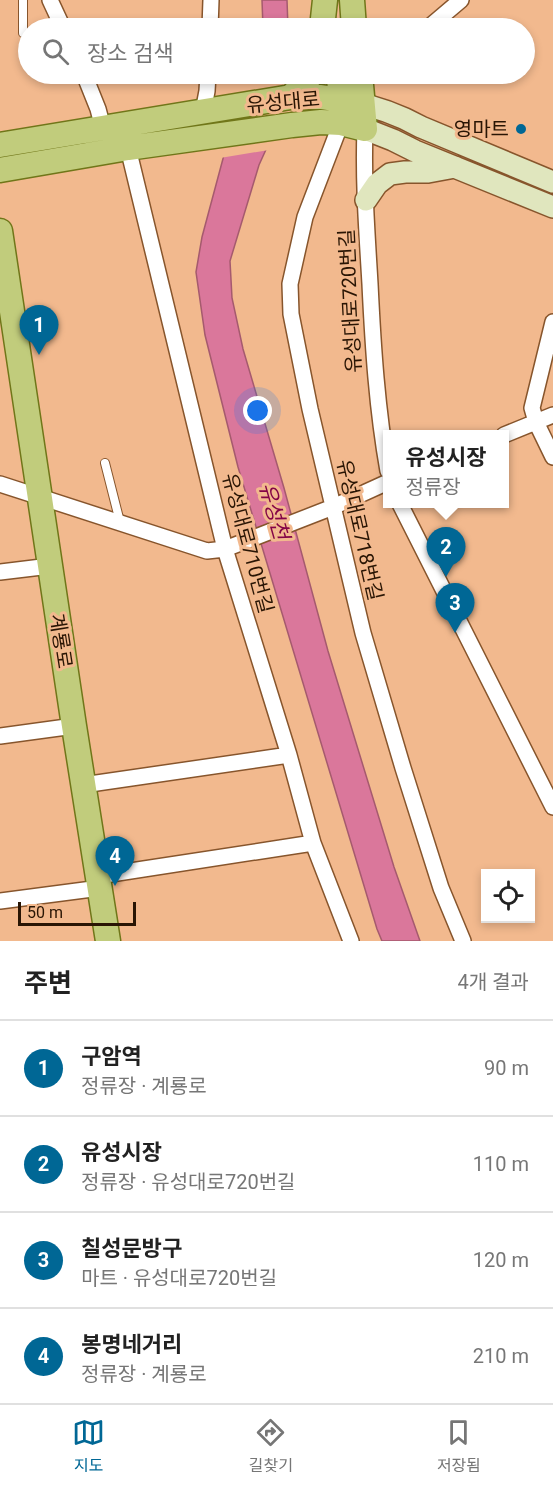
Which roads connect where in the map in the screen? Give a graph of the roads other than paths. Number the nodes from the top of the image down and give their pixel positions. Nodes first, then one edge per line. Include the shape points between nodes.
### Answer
1 (23, 0) edge
2 (50, 0) edge
3 (211, 0) edge
4 (325, 0) edge
5 (334, 0) edge
6 (352, 0) edge
7 (461, 0) edge
8 (23, 18) edge
9 (58, 18) edge
10 (210, 18) edge
11 (323, 18) edge
12 (335, 18) edge
13 (353, 18) edge
14 (440, 18) edge
15 (88, 84) edge
16 (207, 84) edge
17 (303, 84) edge
18 (342, 84) edge
19 (357, 84) edge
20 (291, 97) junction
21 (348, 109) junction
22 (206, 111) junction
23 (103, 128) junction
24 (365, 129) junction
25 (0, 145) edge
26 (128, 148) junction
27 (455, 167) junction
28 (0, 170) edge
29 (553, 182) edge
30 (366, 200) junction
31 (553, 207) edge
32 (0, 231) edge
33 (553, 321) edge
34 (553, 415) edge
35 (536, 422) junction
36 (509, 433) edge
37 (383, 448) edge
38 (553, 457) edge
39 (105, 463) dead end
40 (0, 484) edge
41 (383, 484) edge
42 (40, 497) junction
43 (333, 507) junction
44 (402, 508) edge
45 (120, 522) junction
46 (225, 549) junction
47 (50, 566) junction
48 (0, 572) edge
49 (74, 726) junction
50 (0, 736) edge
51 (289, 755) junction
52 (83, 785) junction
53 (549, 788) edge
54 (553, 807) edge
55 (313, 843) junction
56 (99, 882) junction
57 (0, 901) edge
58 (108, 941) edge
59 (351, 941) edge
60 (463, 941) edge

1 - 8 lane
2 - 9 street
3 - 10 street
4 - 11 main road
5 - 12 main road
6 - 13 main road
7 - 14 street
15 - 23 street
16 - 22 street
17 - 20 main road
18 - 21 main road
19 - 21 main road
20 - 21 main road, 유성대로 via 321,97
20 - 22 main road, 유성대로
21 - 24 main road
21 - 26 main road, 유성대로 via 321,122
21 - 29 main road, 유성대로 via 402,116
21 - 43 street, 유성대로718번길 via 305,217 290,285 291,314
22 - 23 main road, 유성대로
23 - 25 main road, 유성대로
24 - 27 main road
24 - 30 street, 유성대로720번길
26 - 28 main road, 유성대로
26 - 46 street, 유성대로710번길
27 - 30 main road via 390,174
27 - 31 main road
30 - 37 street, 유성대로720번길 via 374,367
32 - 42 main road, 계룡로
33 - 35 street via 532,408
34 - 35 street
35 - 36 street
35 - 38 street
39 - 45 lane
40 - 42 street
41 - 43 street
42 - 45 street
42 - 47 main road, 계룡로
43 - 46 street
43 - 60 street, 유성대로718번길 via 363,633 403,768 441,888
44 - 53 street
45 - 46 street via 207,551
46 - 51 street, 유성대로710번길
47 - 48 street
47 - 49 main road, 계룡로
49 - 50 street
49 - 52 main road, 계룡로
51 - 52 street
51 - 55 street, 유성대로710번길
52 - 56 main road, 계룡로
53 - 54 street
55 - 56 street
55 - 59 street, 유성대로710번길
56 - 57 street
56 - 58 main road, 계룡로

